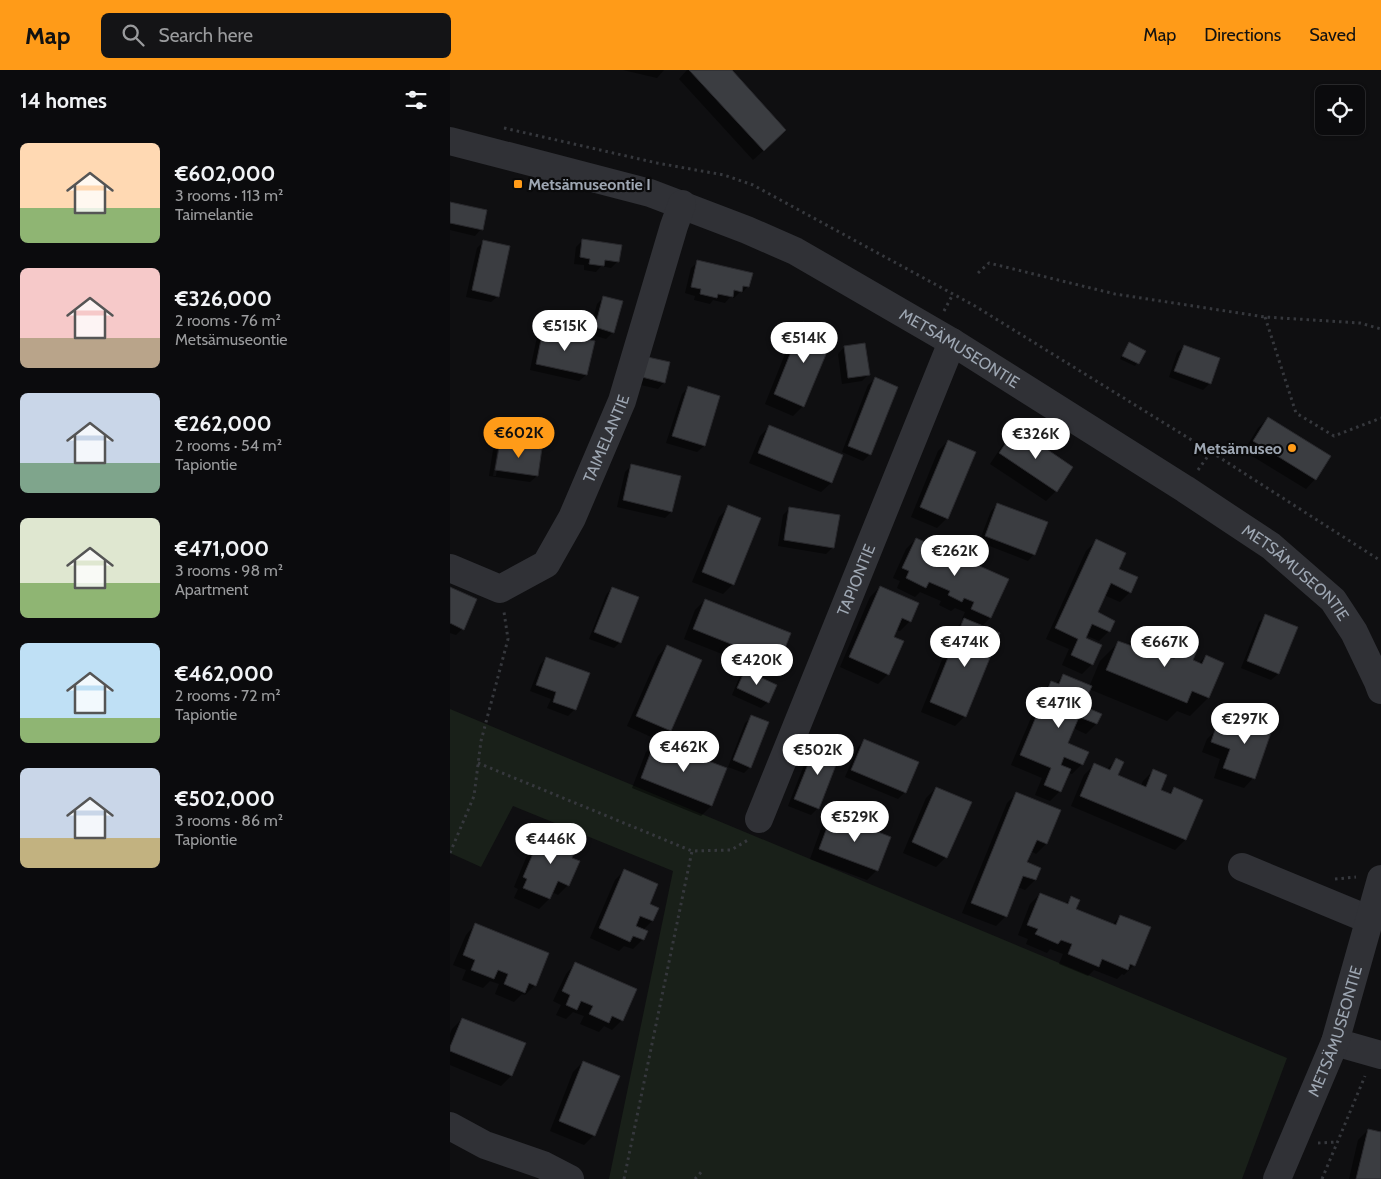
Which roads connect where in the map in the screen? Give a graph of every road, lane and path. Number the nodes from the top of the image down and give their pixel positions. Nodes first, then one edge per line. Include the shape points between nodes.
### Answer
1 (450, 141) edge
2 (682, 204) junction
3 (978, 273) dead end
4 (1265, 318) junction
5 (1381, 329) edge
6 (952, 342) junction
7 (1381, 418) edge
8 (450, 568) edge
9 (500, 589) junction
10 (1381, 690) edge
11 (478, 763) junction
12 (759, 819) joint
13 (692, 851) junction
14 (450, 853) edge
15 (1242, 867) dead end
16 (1381, 878) edge
17 (1370, 920) junction
18 (1334, 1042) junction
19 (1378, 1054) edge
20 (450, 1126) edge
21 (703, 1170) dead end
22 (570, 1179) edge
23 (624, 1179) edge
24 (695, 1179) edge
25 (1277, 1179) edge
26 (1322, 1179) edge

1 - 2 street, METSÄMUSEONTIE via 650,192
2 - 6 street, METSÄMUSEONTIE via 795,251
2 - 9 street, TAIMELANTIE via 622,401 572,518 546,564
3 - 4 path via 990,263 1114,294
4 - 5 path via 1360,323
4 - 7 path via 1296,413 1334,436
6 - 10 street, METSÄMUSEONTIE via 1271,546 1332,600 1354,632
6 - 12 street, TAPIONTIE
8 - 9 street
9 - 11 path via 508,639
11 - 13 path
11 - 14 path via 474,796
12 - 13 path via 748,840 731,850
13 - 23 path
15 - 17 street
16 - 17 street, METSÄMUSEONTIE
17 - 18 street, METSÄMUSEONTIE
18 - 19 street
18 - 25 street, METSÄMUSEONTIE
19 - 26 path
20 - 22 street via 485,1145 543,1165
21 - 24 path

